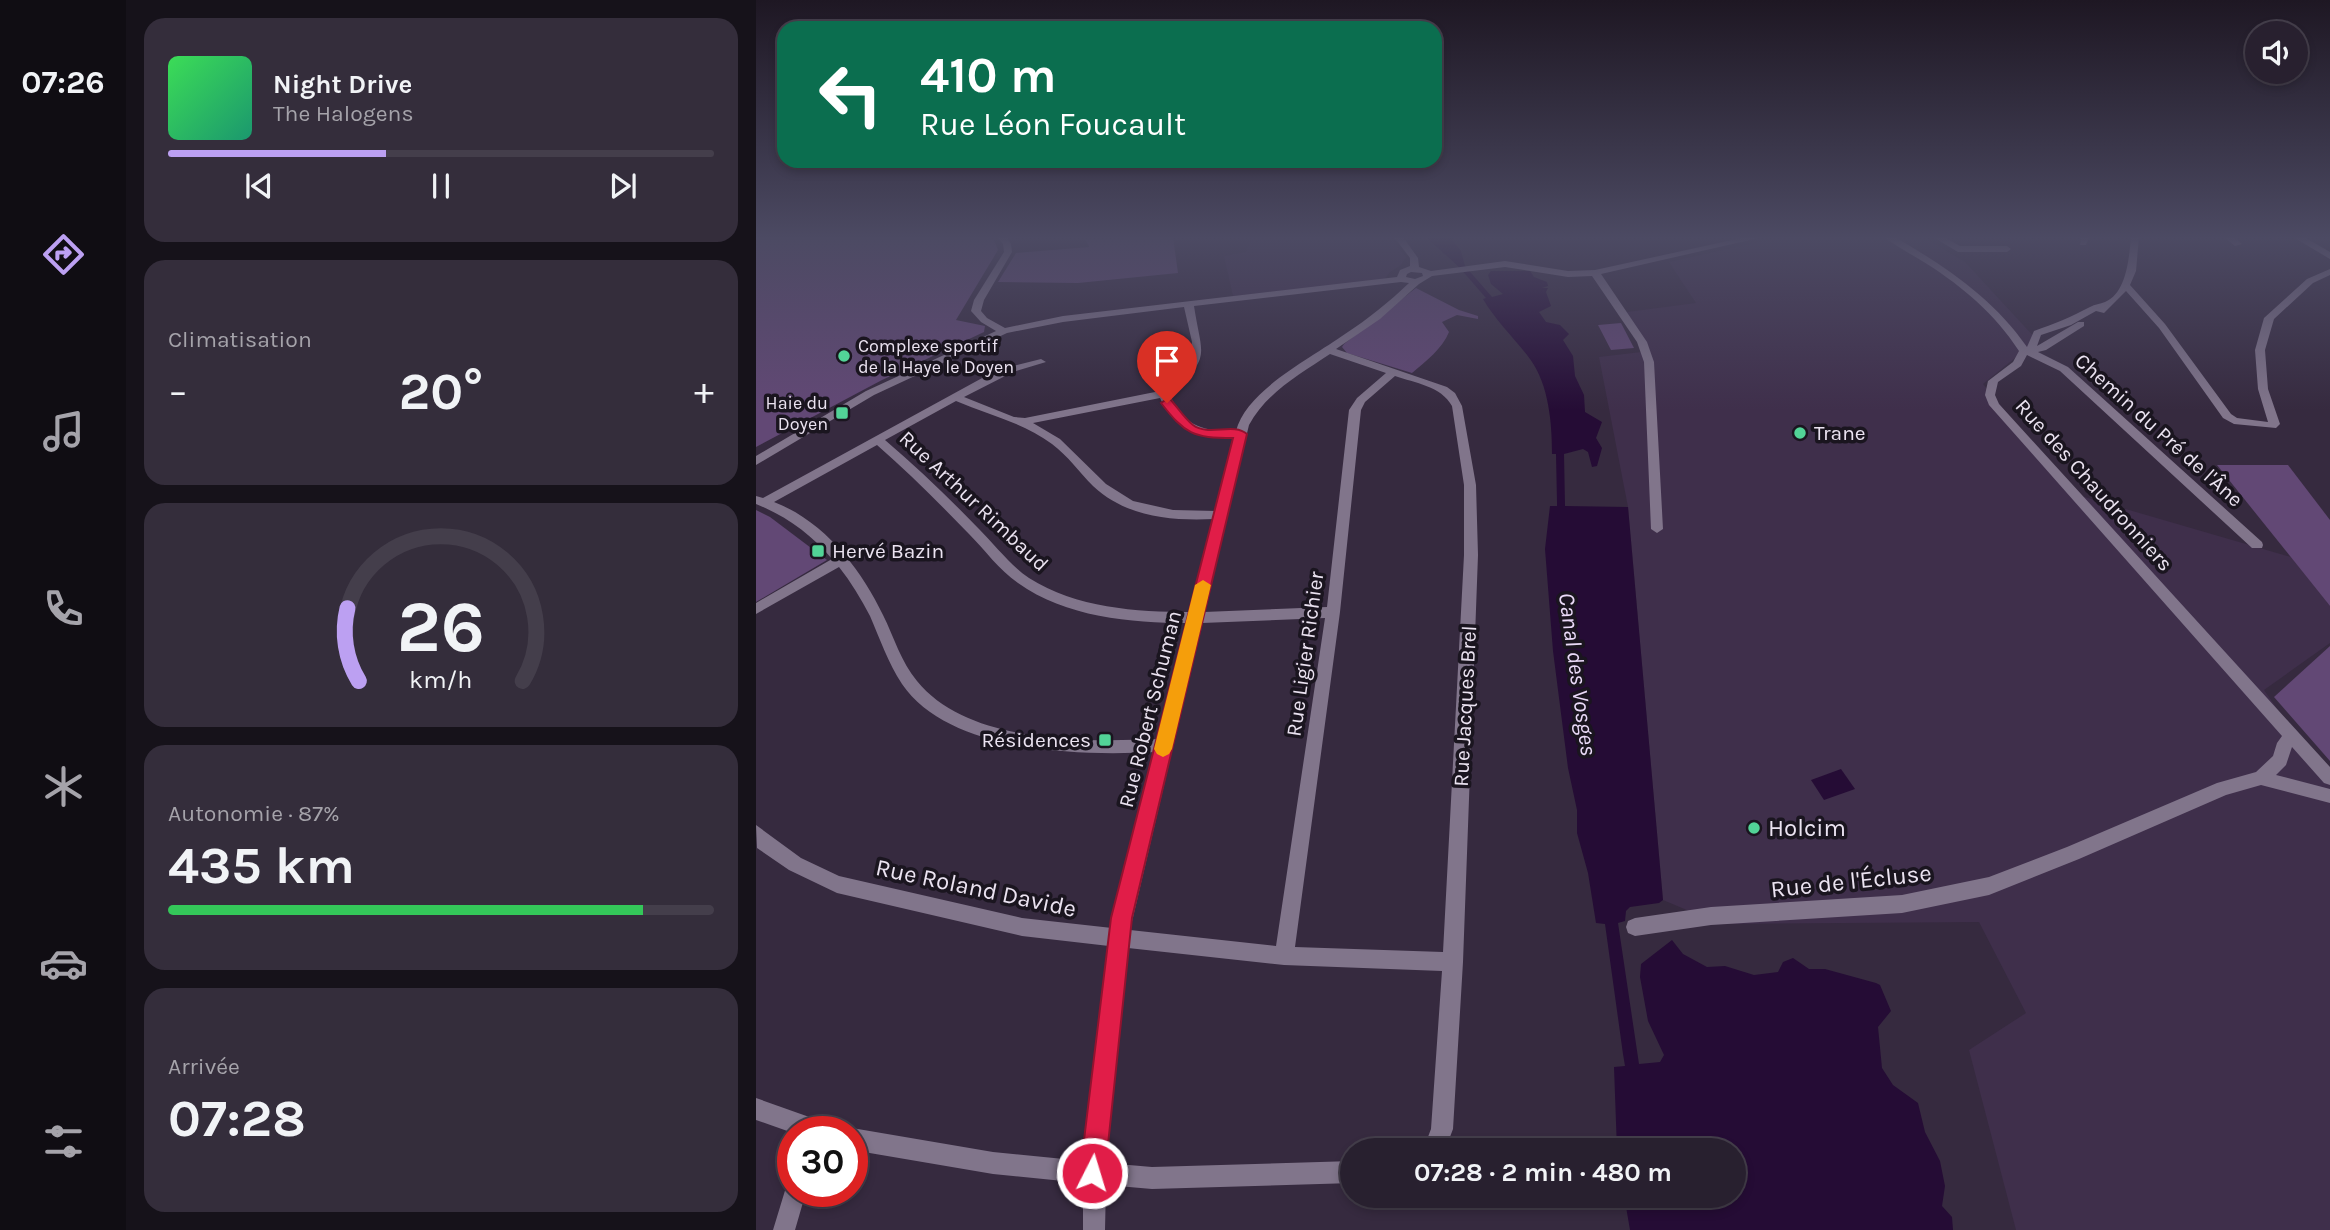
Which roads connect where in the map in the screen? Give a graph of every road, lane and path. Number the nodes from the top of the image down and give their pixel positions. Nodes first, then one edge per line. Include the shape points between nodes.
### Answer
1 (982, 294) edge
2 (1270, 294) edge
3 (1400, 294) edge
4 (1610, 294) edge
5 (1974, 294) edge
6 (2119, 294) edge
7 (2134, 294) edge
8 (2295, 294) edge
9 (1189, 304) junction
10 (2107, 306) junction
11 (1004, 331) junction
12 (1328, 350) junction
13 (2027, 351) junction
14 (1041, 362) dead end
15 (1393, 373) junction
16 (1164, 394) junction
17 (957, 398) junction
18 (1025, 421) junction
19 (1240, 434) junction
20 (877, 440) junction
21 (756, 461) edge
22 (761, 501) edge
23 (1220, 515) junction
24 (1657, 529) dead end
25 (2257, 545) dead end
26 (840, 560) junction
27 (756, 609) edge
28 (1333, 612) junction
29 (1196, 616) junction
30 (2293, 737) junction
31 (1164, 745) junction
32 (2261, 778) junction
33 (2330, 778) edge
34 (2330, 796) edge
35 (756, 833) edge
36 (1635, 926) dead end
37 (1121, 939) junction
38 (1284, 956) junction
39 (1453, 961) junction
40 (756, 1109) edge
41 (777, 1116) edge
42 (1439, 1138) edge
43 (868, 1142) edge
44 (1340, 1172) edge
45 (1092, 1173) junction
46 (791, 1207) edge
47 (784, 1230) edge
48 (1094, 1230) edge

1 - 11 street via 976,311
2 - 9 street
3 - 12 street, Rue Robert Schuman
4 - 24 street via 1642,342 1649,362
5 - 13 street via 2005,322
6 - 10 street
7 - 8 street via 2227,416 2234,421 2274,425 2263,389 2260,350 2269,318
9 - 11 street
9 - 16 street via 1199,345 1197,358
10 - 13 street via 2042,348
10 - 13 street, Rue des Chaudronniers via 2037,332
11 - 21 street via 870,393
12 - 15 street, Rue Jacques Brel
12 - 19 street, Rue Robert Schuman via 1256,403
13 - 25 street, Chemin du Pré de l'Âne via 2064,369
13 - 30 street, Rue des Chaudronniers via 1993,381 1990,395 1994,405
14 - 17 street via 999,373
15 - 28 street, Rue Ligier Richier via 1355,410
15 - 39 street, Rue Jacques Brel via 1451,395 1457,406 1469,485 1469,609
16 - 18 street
16 - 19 street via 1189,429 1203,434
17 - 18 street
17 - 20 street
18 - 23 street via 1057,442 1103,489 1126,503 1168,514
19 - 23 street, Rue Robert Schuman
20 - 22 street
20 - 29 street, Rue Arthur Rimbaud via 1023,580 1042,591 1101,611 1144,617
22 - 26 street via 803,525
23 - 29 street, Rue Robert Schuman
26 - 27 street
26 - 31 street via 854,575 904,673 919,693 948,714 979,729 1054,743 1121,748
28 - 29 street, Rue Arthur Rimbaud
28 - 38 street, Rue Ligier Richier
29 - 31 street, Rue Robert Schuman
30 - 32 street via 2285,743 2280,760
30 - 33 street, Rue des Chaudronniers
31 - 37 street, Rue Robert Schuman via 1122,918
32 - 34 street, Rue de l'Écluse
32 - 36 street, Rue de l'Écluse via 2223,788 1990,886 1902,904 1711,916
35 - 37 street, Rue Roland Davide via 795,864 836,884 1022,927
37 - 38 street, Rue Roland Davide
37 - 45 street, Rue Robert Schuman
38 - 39 street, Rue Roland Davide
39 - 42 street, Rue Jacques Brel
40 - 41 street
43 - 45 street via 993,1163
44 - 45 street via 1165,1178
45 - 48 street, Rue Robert Schuman
46 - 47 street

